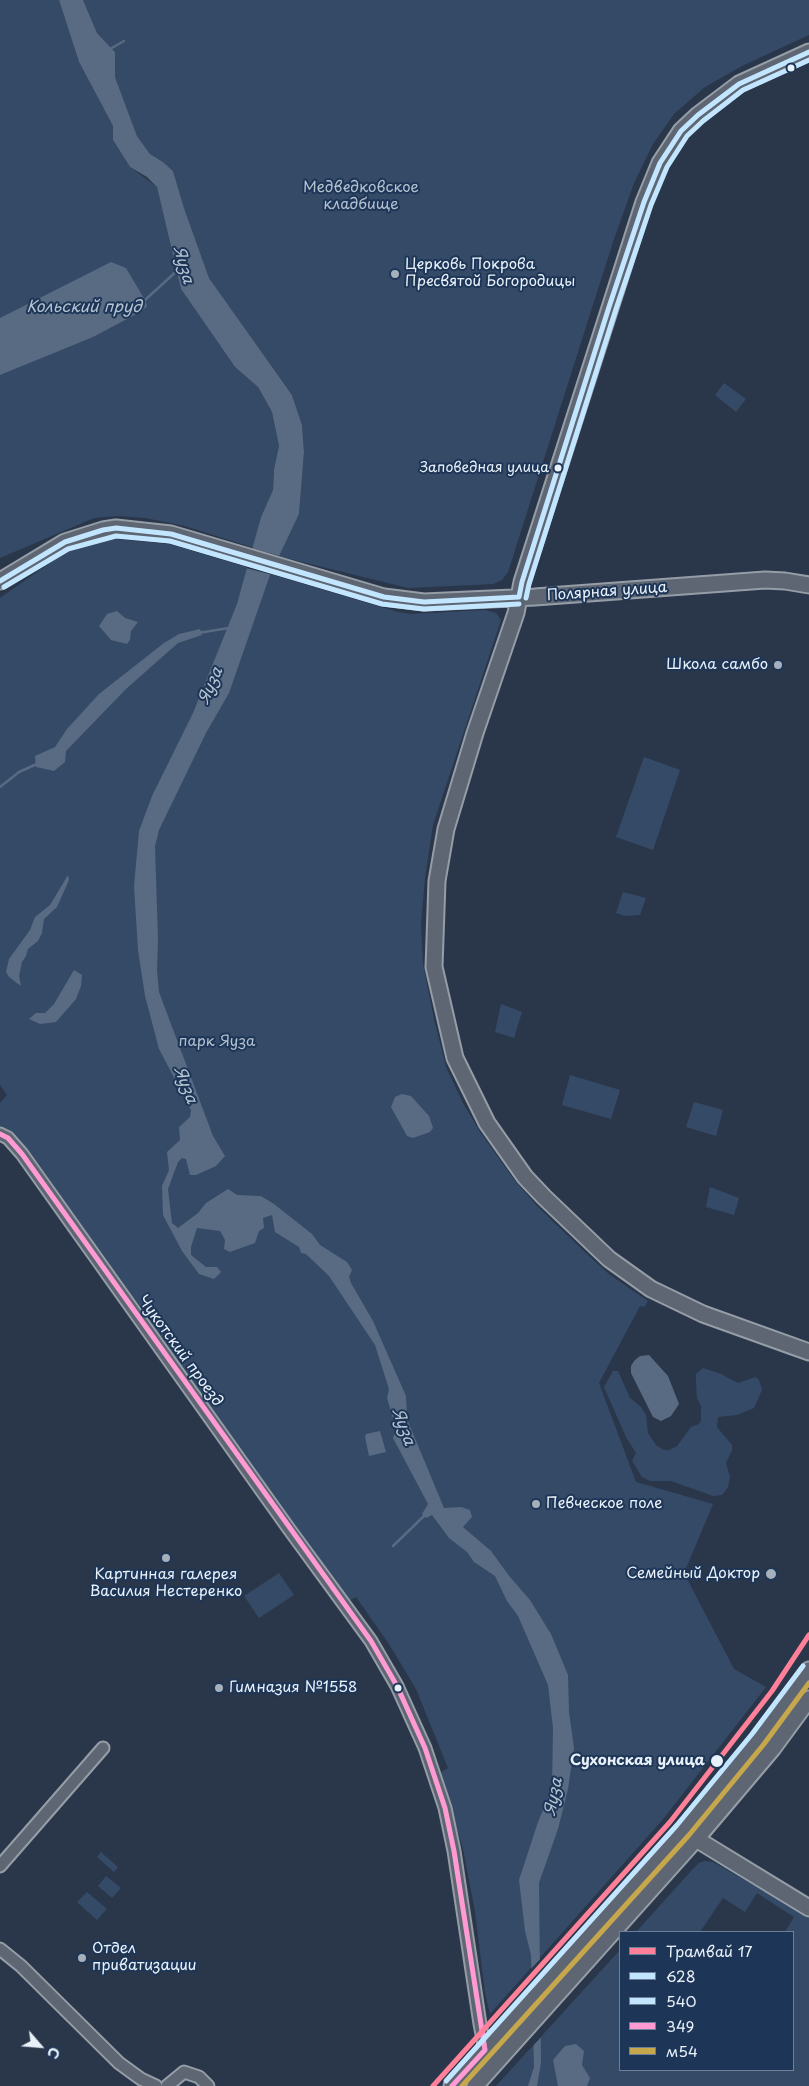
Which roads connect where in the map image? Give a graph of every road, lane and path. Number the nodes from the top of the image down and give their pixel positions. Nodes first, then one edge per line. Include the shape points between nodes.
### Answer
1 (809, 52) edge
2 (0, 581) edge
3 (809, 585) edge
4 (519, 597) junction
5 (0, 1134) edge
6 (809, 1352) edge
7 (809, 1670) edge
8 (809, 1699) edge
9 (103, 1748) dead end
10 (683, 1830) junction
11 (696, 1839) junction
12 (0, 1866) edge
13 (809, 1908) edge
14 (0, 1949) edge
15 (490, 2045) junction
16 (156, 2086) edge
17 (167, 2086) edge
18 (208, 2086) edge
19 (452, 2086) edge
20 (475, 2086) edge

1 - 4 main road via 739,84 725,94 681,131 660,163 609,307
2 - 4 main road, Полярная улица via 65,542 116,528 171,534 384,597 424,602
3 - 4 main road, Полярная улица via 765,580
4 - 6 main road via 446,828 437,881 434,966 455,1058 487,1123 525,1177 609,1259 651,1289 702,1314
5 - 15 street, Чукотский проезд via 14,1144 371,1641 397,1686 425,1748 445,1808 480,2024
7 - 10 main road via 758,1739
8 - 11 main road via 773,1748
9 - 12 street
10 - 11 main road
10 - 15 main road
11 - 13 main road
11 - 20 main road
14 - 16 street via 119,2064
15 - 19 main road
17 - 18 street via 184,2072 199,2077

